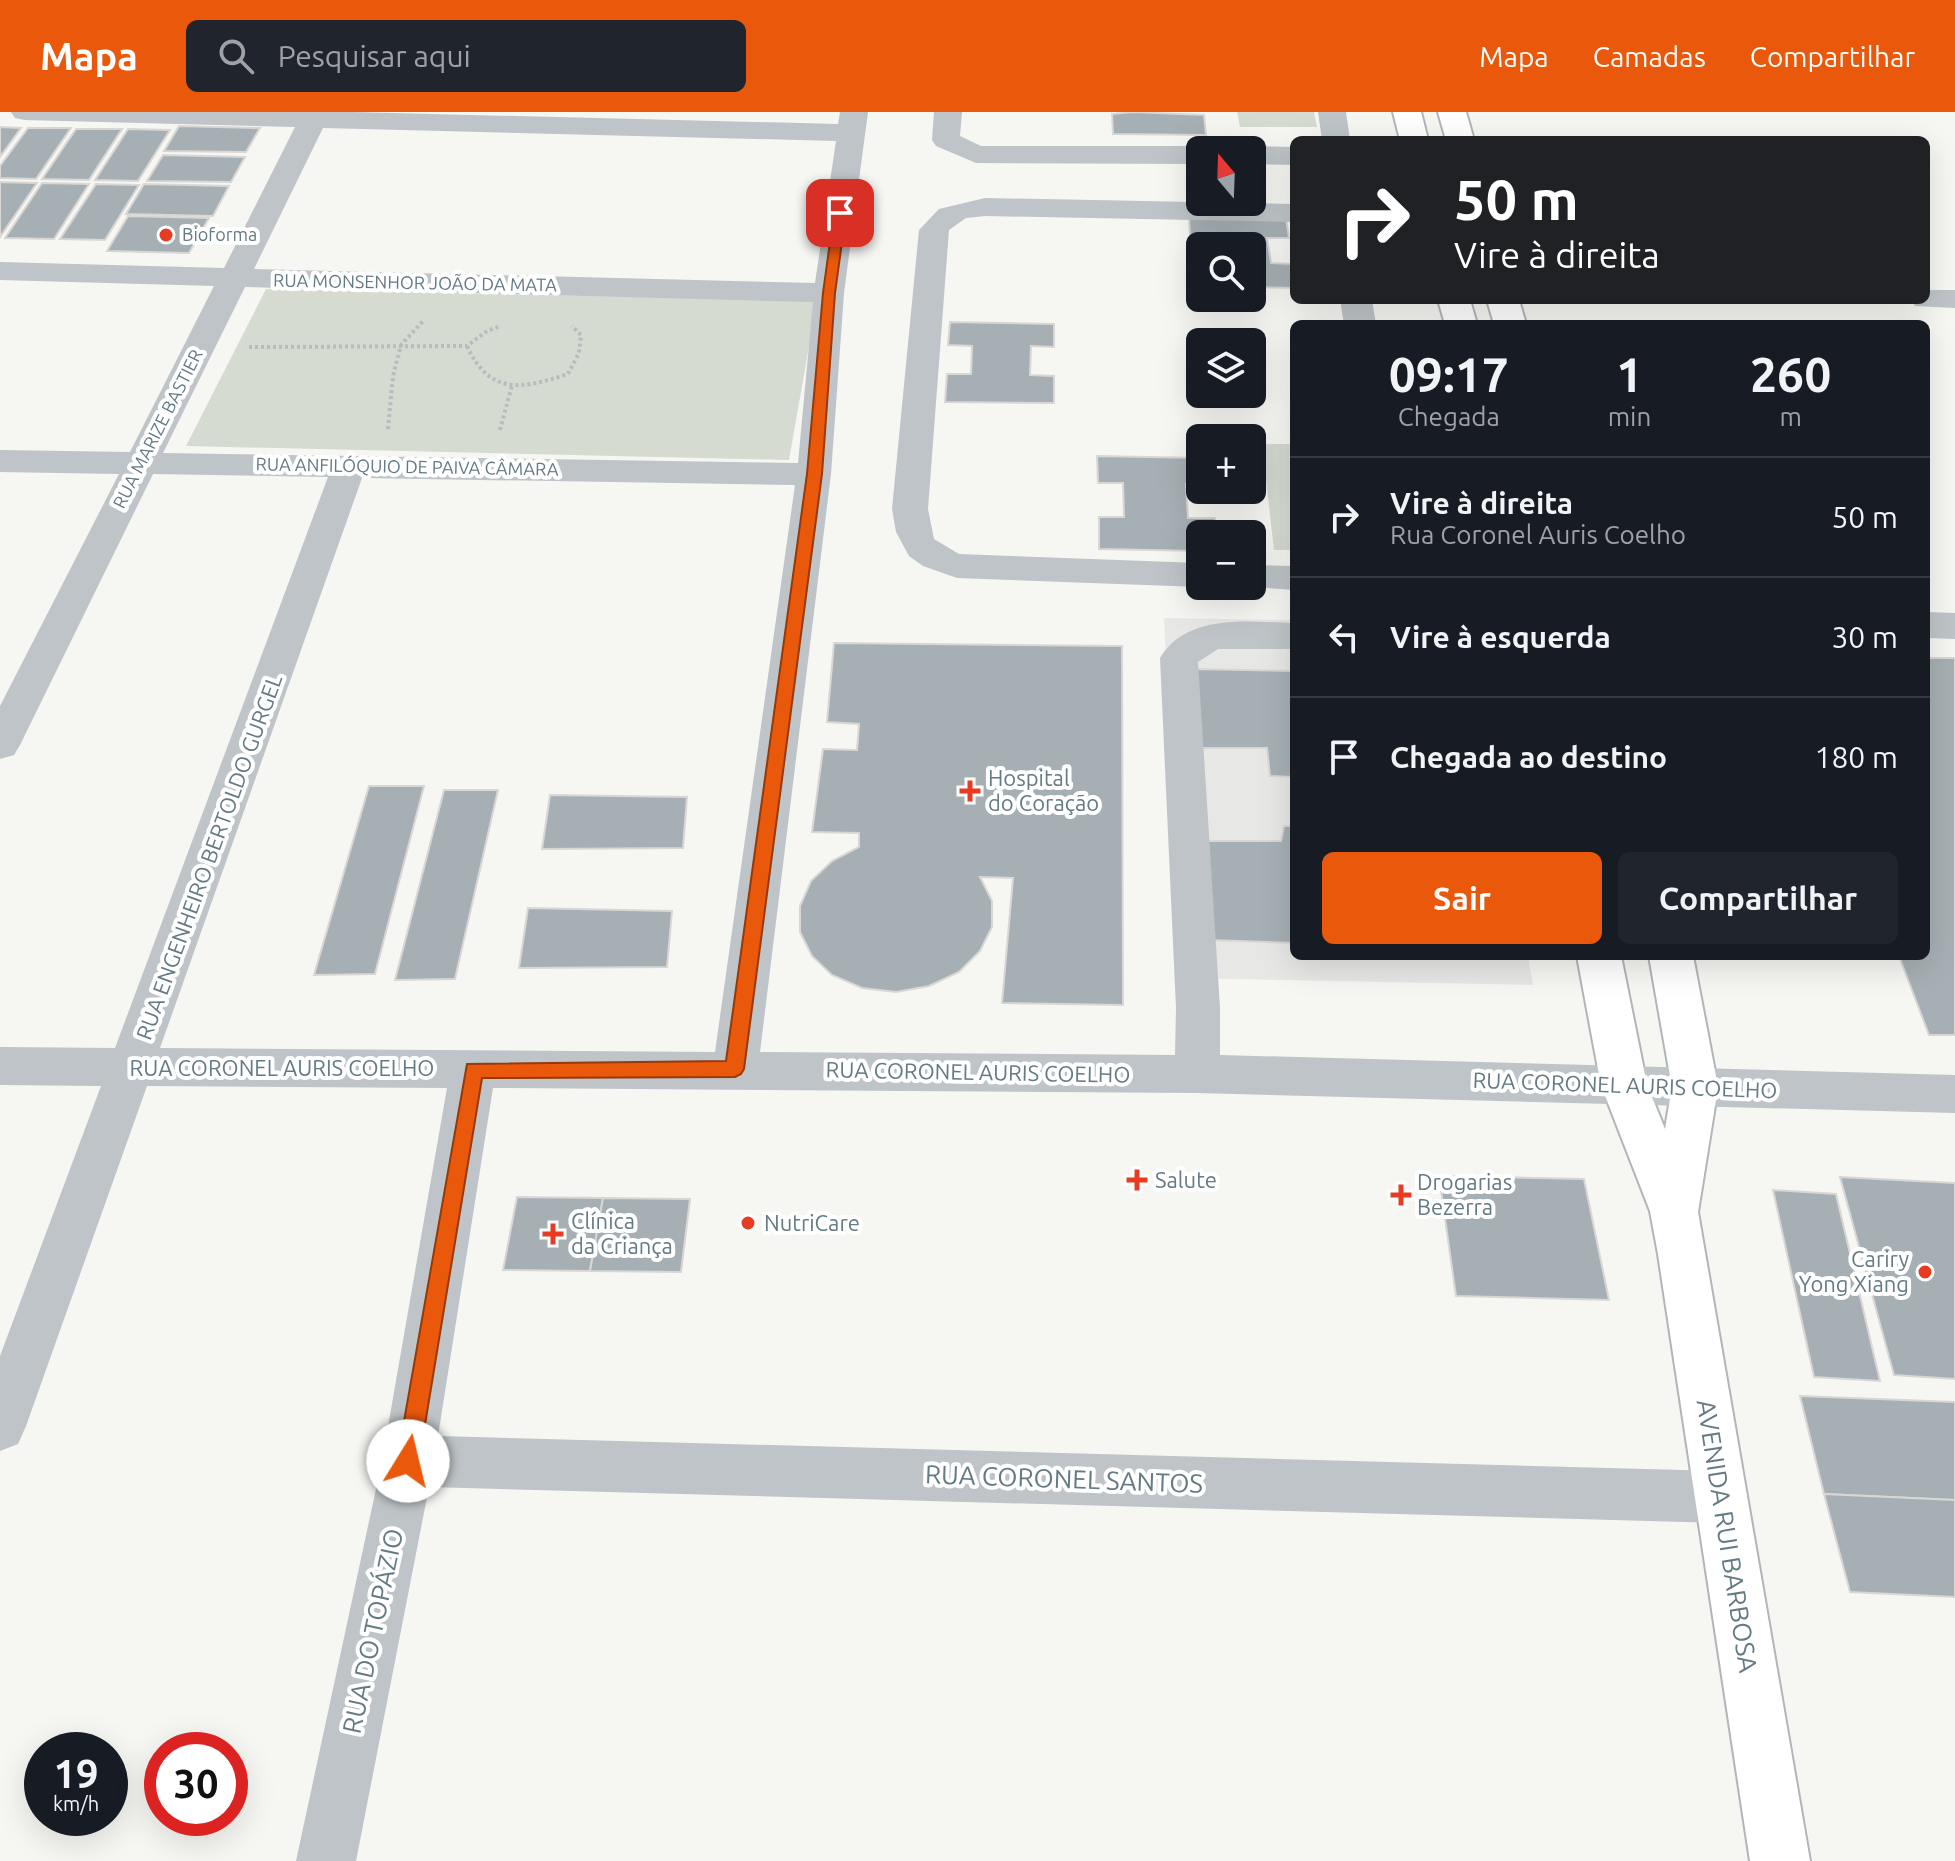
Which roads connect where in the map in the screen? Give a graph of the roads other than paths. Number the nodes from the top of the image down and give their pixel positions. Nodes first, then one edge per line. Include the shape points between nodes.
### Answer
1 (25, 112) edge
2 (948, 112) edge
3 (1332, 112) edge
4 (1407, 112) edge
5 (1452, 112) edge
6 (315, 116) edge
7 (853, 123) edge
8 (1335, 136) edge
9 (1413, 136) edge
10 (1459, 136) edge
11 (1186, 155) edge
12 (1266, 155) edge
13 (1290, 156) edge
14 (1290, 213) edge
15 (0, 271) edge
16 (236, 279) junction
17 (829, 293) junction
18 (1930, 299) edge
19 (1955, 299) edge
20 (0, 461) edge
21 (141, 462) junction
22 (349, 467) junction
23 (814, 474) junction
24 (1186, 574) edge
25 (1266, 577) edge
26 (1290, 578) edge
27 (1930, 625) edge
28 (1955, 626) edge
29 (1290, 636) edge
30 (0, 745) edge
31 (1600, 960) edge
32 (1672, 960) edge
33 (0, 1066) edge
34 (133, 1067) junction
35 (735, 1069) junction
36 (473, 1070) junction
37 (1197, 1074) junction
38 (1624, 1085) junction
39 (1695, 1087) junction
40 (1955, 1094) edge
41 (1674, 1211) junction
42 (0, 1426) edge
43 (408, 1461) junction
44 (1720, 1497) junction
45 (326, 1861) edge
46 (1780, 1861) edge

1 - 6 street
2 - 11 street via 946,140 976,154
3 - 8 street
4 - 9 main road
5 - 10 main road
6 - 7 street
6 - 16 street, RUA MARIZE BASTIER
7 - 17 street
12 - 13 street
14 - 24 street via 985,207 954,212 934,230 910,509 916,542 934,559 957,566
15 - 16 street, RUA MONSENHOR JOÃO DA MATA
16 - 17 street, RUA MONSENHOR JOÃO DA MATA
16 - 21 street, RUA MARIZE BASTIER
17 - 23 street
18 - 19 street
20 - 21 street, RUA ANFILÓQUIO DE PAIVA CÂMARA
21 - 22 street, RUA ANFILÓQUIO DE PAIVA CÂMARA
21 - 30 street, RUA MARIZE BASTIER
22 - 23 street, RUA ANFILÓQUIO DE PAIVA CÂMARA
22 - 34 street, RUA ENGENHEIRO BERTOLDO GURGEL
23 - 35 street
25 - 26 street
27 - 28 street
29 - 37 street via 1209,636 1188,646 1179,658
31 - 38 main road, AVENIDA RUI BARBOSA
32 - 39 main road, AVENIDA RUI BARBOSA
33 - 34 street, RUA CORONEL AURIS COELHO
34 - 36 street, RUA CORONEL AURIS COELHO
34 - 42 street, RUA ENGENHEIRO BERTOLDO GURGEL
35 - 36 street, RUA CORONEL AURIS COELHO
35 - 37 street, RUA CORONEL AURIS COELHO
36 - 43 street, RUA DO TOPÁZIO
37 - 38 street, RUA CORONEL AURIS COELHO
38 - 39 street, RUA CORONEL AURIS COELHO
38 - 41 main road, AVENIDA RUI BARBOSA
39 - 40 street, RUA CORONEL AURIS COELHO
39 - 41 main road, AVENIDA RUI BARBOSA
41 - 44 main road, AVENIDA RUI BARBOSA
43 - 44 street, RUA CORONEL SANTOS
43 - 45 street, RUA DO TOPÁZIO
44 - 46 main road, AVENIDA RUI BARBOSA

